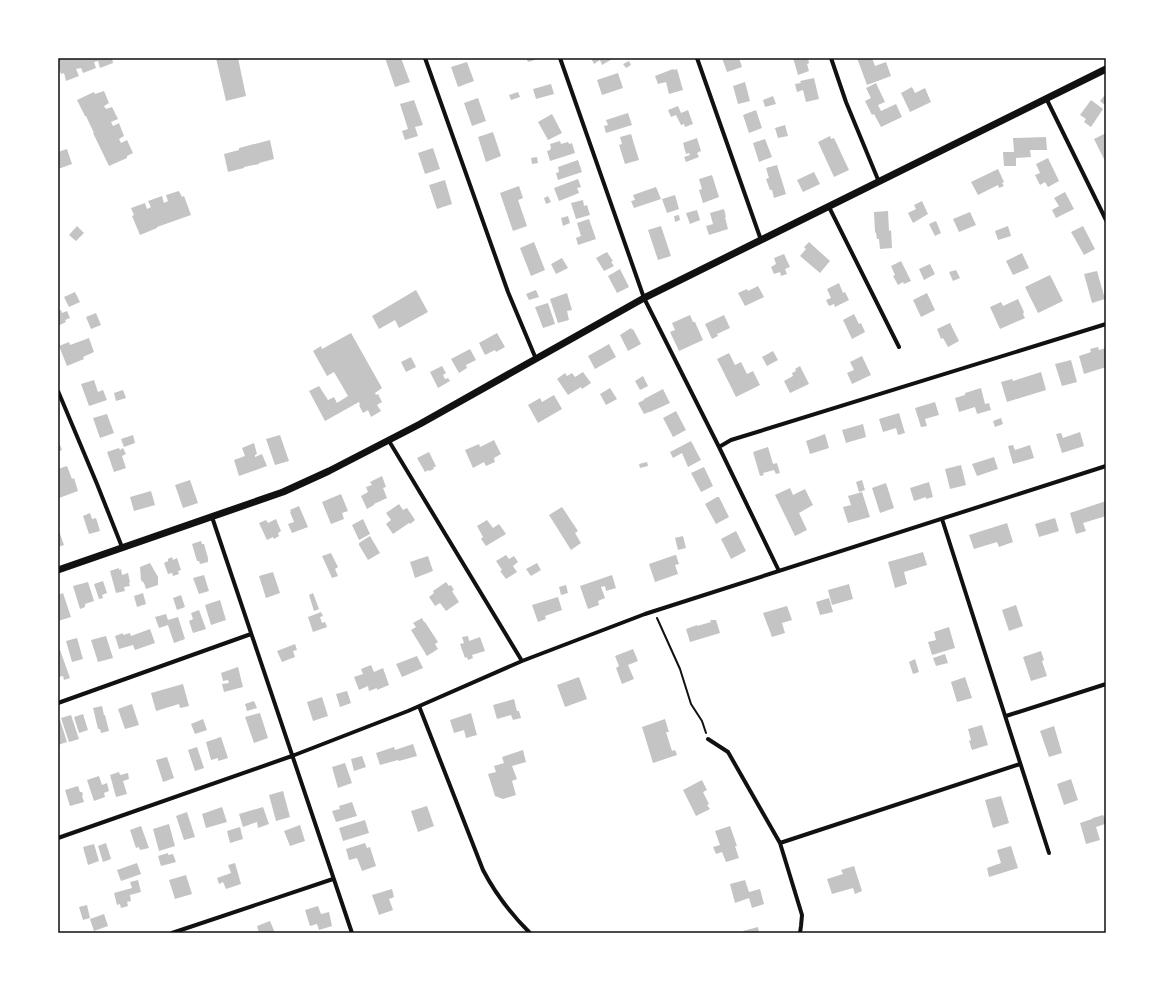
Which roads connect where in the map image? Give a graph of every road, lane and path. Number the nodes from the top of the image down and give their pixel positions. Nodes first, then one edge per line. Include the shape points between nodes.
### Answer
1 (425, 58) edge
2 (560, 58) edge
3 (697, 58) edge
4 (832, 58) edge
5 (1106, 69) edge
6 (1046, 98) junction
7 (879, 182) junction
8 (829, 207) junction
9 (1106, 220) edge
10 (762, 240) junction
11 (644, 298) junction
12 (1106, 324) edge
13 (899, 347) dead end
14 (536, 359) junction
15 (58, 392) edge
16 (389, 441) junction
17 (719, 447) junction
18 (1106, 466) edge
19 (212, 517) junction
20 (942, 519) junction
21 (122, 547) junction
22 (58, 570) edge
23 (779, 571) junction
24 (654, 612) junction
25 (251, 634) junction
26 (522, 661) junction
27 (1106, 684) edge
28 (58, 703) edge
29 (419, 706) junction
30 (1006, 716) junction
31 (708, 739) joint
32 (292, 756) junction
33 (1020, 764) junction
34 (58, 838) edge
35 (780, 843) junction
36 (1049, 853) dead end
37 (333, 879) junction
38 (172, 933) edge
39 (352, 933) edge
40 (530, 933) edge
41 (800, 933) edge

1 - 14 street via 508,292
2 - 11 street
3 - 10 street
4 - 7 street via 846,102
5 - 6 street
6 - 7 street
6 - 9 street
7 - 8 street
8 - 10 street
8 - 13 street
10 - 11 street
11 - 14 street
11 - 17 street
12 - 17 street via 731,440
14 - 16 street
15 - 21 street
16 - 19 street via 283,492
16 - 26 street
17 - 23 street
18 - 20 street
19 - 21 street
19 - 25 street
20 - 23 street
20 - 30 street
21 - 22 street
23 - 24 street
24 - 26 street
24 - 31 path
25 - 28 street
25 - 32 street
26 - 29 street
27 - 30 street
29 - 32 street
29 - 40 street via 483,870 502,902
30 - 33 street
31 - 35 street via 728,752
32 - 34 street
32 - 37 street
33 - 35 street
33 - 36 street
35 - 41 street via 802,915
37 - 38 street
37 - 39 street

